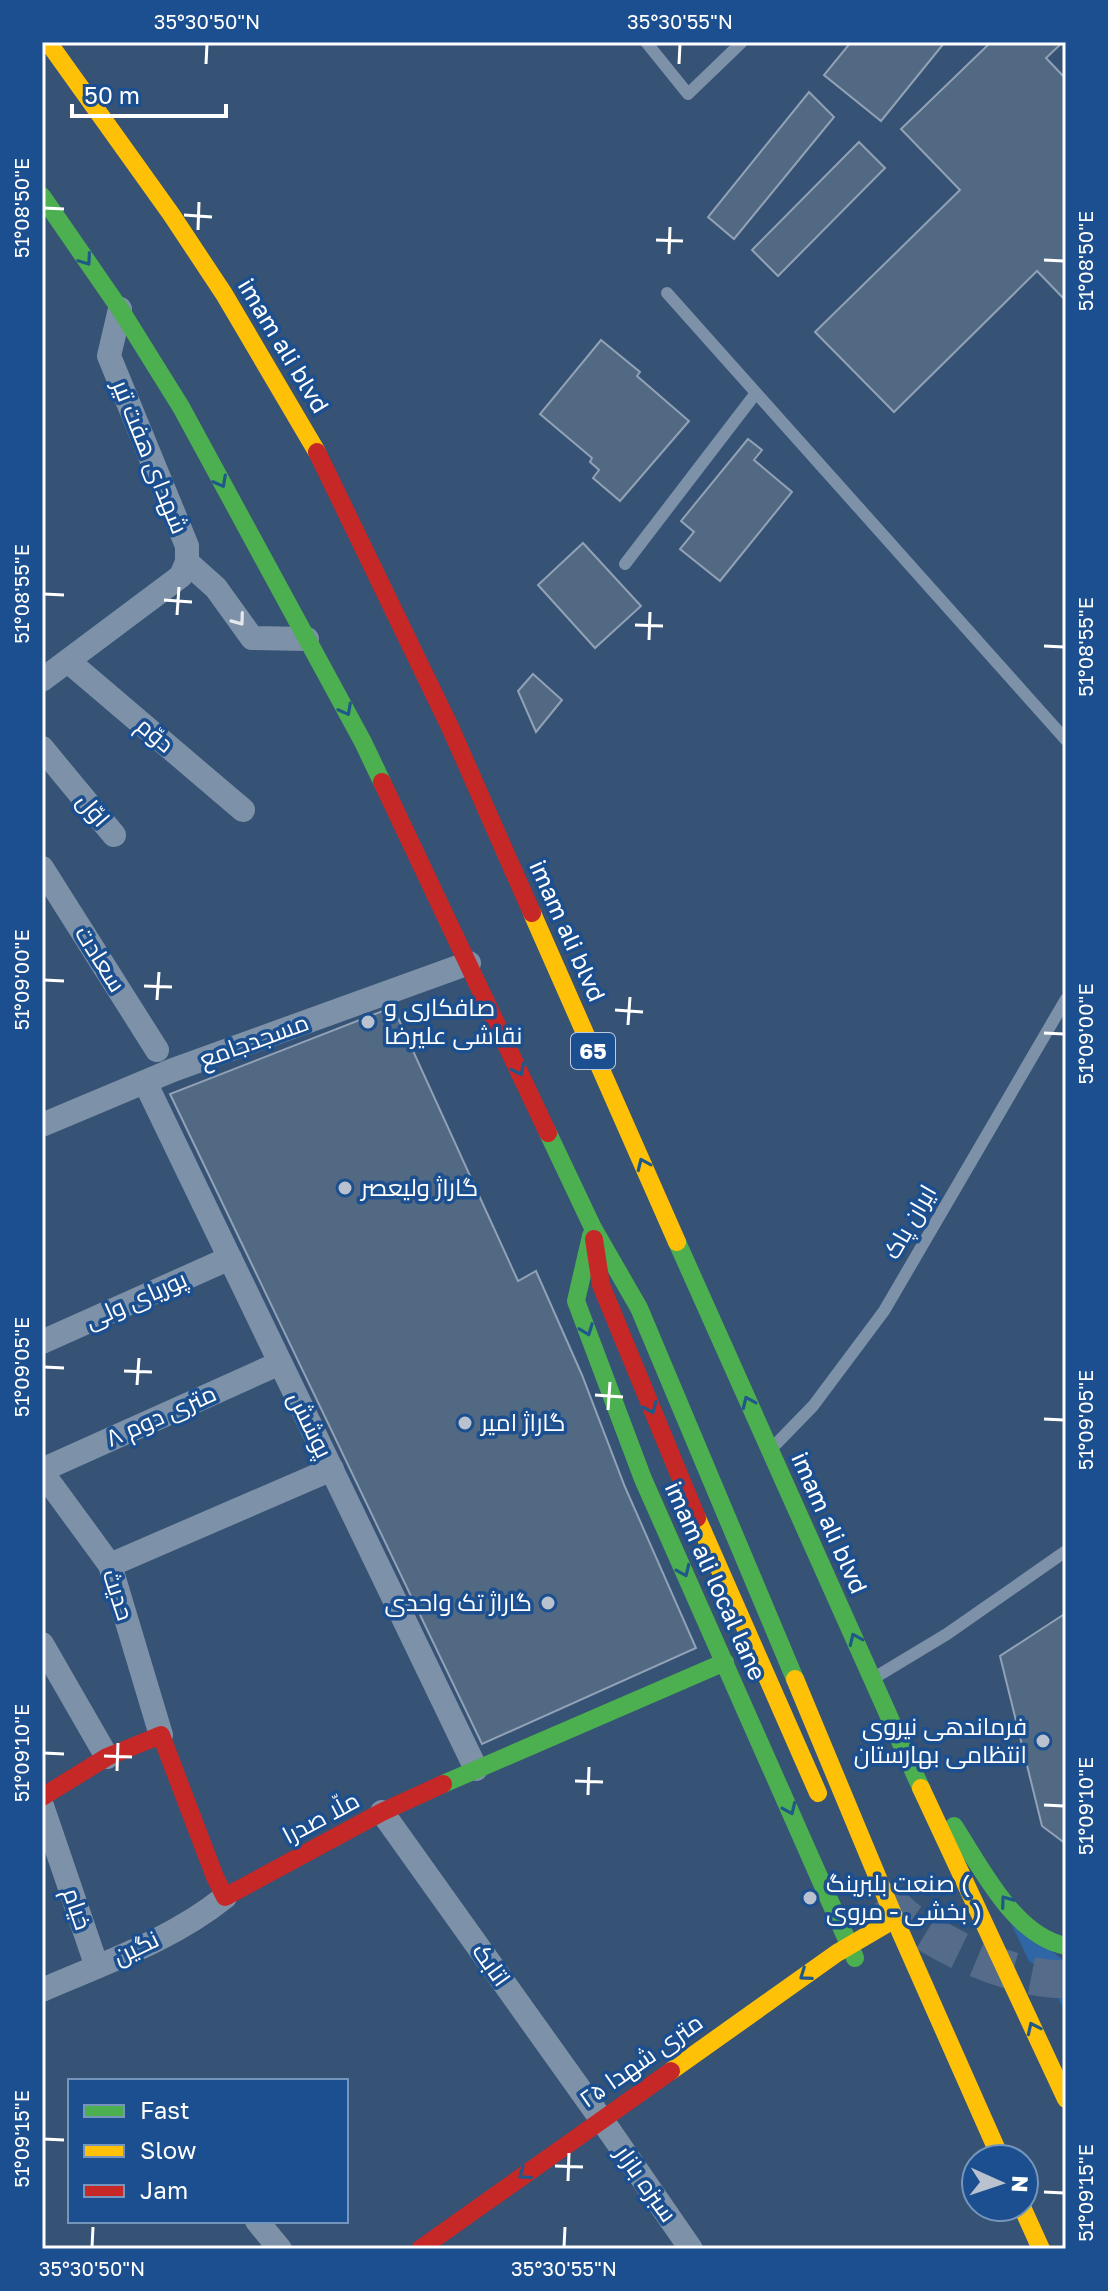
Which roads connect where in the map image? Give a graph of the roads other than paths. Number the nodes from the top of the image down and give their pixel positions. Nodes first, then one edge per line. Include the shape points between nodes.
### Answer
1 (48, 42) edge
2 (646, 42) edge
3 (742, 42) edge
4 (42, 196) edge
5 (667, 293) dead end
6 (120, 309) junction
7 (756, 393) junction
8 (187, 562) junction
9 (625, 564) dead end
10 (307, 639) junction
11 (68, 661) junction
12 (42, 680) edge
13 (1066, 740) edge
14 (42, 748) edge
15 (243, 810) dead end
16 (114, 835) dead end
17 (42, 868) edge
18 (469, 963) junction
19 (1066, 999) edge
20 (157, 1050) dead end
21 (145, 1082) junction
22 (42, 1125) edge
23 (593, 1228) junction
24 (230, 1258) junction
25 (42, 1342) edge
26 (280, 1363) junction
27 (770, 1451) junction
28 (332, 1469) junction
29 (42, 1471) edge
30 (1066, 1551) edge
31 (110, 1565) junction
32 (42, 1644) edge
33 (725, 1662) junction
34 (873, 1679) junction
35 (161, 1735) junction
36 (903, 1748) junction
37 (107, 1757) junction
38 (476, 1769) junction
39 (818, 1793) dead end
40 (42, 1797) edge
41 (42, 1806) edge
42 (382, 1812) junction
43 (225, 1897) junction
44 (898, 1925) junction
45 (1066, 1946) edge
46 (852, 1952) junction
47 (97, 1967) junction
48 (42, 1990) edge
49 (1066, 2099) edge
50 (606, 2126) junction
51 (994, 2143) edge
52 (552, 2177) dead end
53 (259, 2223) edge
54 (1029, 2223) edge
55 (280, 2249) edge
56 (420, 2249) edge
57 (691, 2249) edge
58 (1041, 2249) edge

27 -> 1 main road, imam ali blvd / 65 via 450,727 313,444 215,280
2 - 3 lane via 688,94
4 -> 6 main road
5 - 7 lane
6 - 8 street, شهدای هفت تیر via 109,356 187,546
6 -> 10 main road via 181,407
7 - 9 lane
7 - 13 lane
8 -> 10 street via 216,588 252,638
8 - 11 street, شهدای هفت تیر via 181,576
10 -> 18 main road via 363,742
11 - 12 street, شهدای هفت تیر
11 - 15 street, دوّم
14 - 16 street, اوّل
17 - 20 street, سعادت
18 - 21 street, مسجدجامع
18 -> 23 main road
19 - 27 lane, ایران پاک via 884,1311 813,1406
21 - 22 street, مسجدجامع
21 - 24 street, پوشش
23 -> 33 main road, imam ali local lane via 576,1301 643,1479
23 -> 39 main road via 601,1285
23 - 44 main road via 639,1308
24 - 25 street, پوریای ولی
24 - 26 street, پوشش
26 - 28 street, پوشش
26 - 29 street, ۸ متری دوم
34 -> 27 main road, imam ali blvd / 65
28 - 31 street
28 - 38 street, پوشش
29 - 31 street, حدیث
30 - 34 lane
31 - 35 street, حدیث
32 - 37 street
33 - 38 main road, ملّا صدرا
33 -> 46 main road, imam ali local lane
34 - 36 main road, imam ali blvd / 65
35 - 37 main road
35 - 43 main road
45 -> 36 main road via 1052,1944 1020,1920
49 -> 36 main road, imam ali blvd / 65
37 - 40 main road
38 - 42 main road, ملّا صدرا
41 - 47 street, خیام
42 - 43 main road, ملّا صدرا
42 - 50 street, اتابک
43 - 47 street, نگین via 204,1914
44 - 46 main road, ۲۵ متری شهدا
44 - 51 main road
46 - 50 main road, ۲۵ متری شهدا
47 - 48 street, نگین
50 - 52 main road, ۲۵ متری شهدا
50 -> 56 main road, ۲۵ متری شهدا
50 - 57 street, سبزه بازار
53 - 55 street
54 - 58 main road

